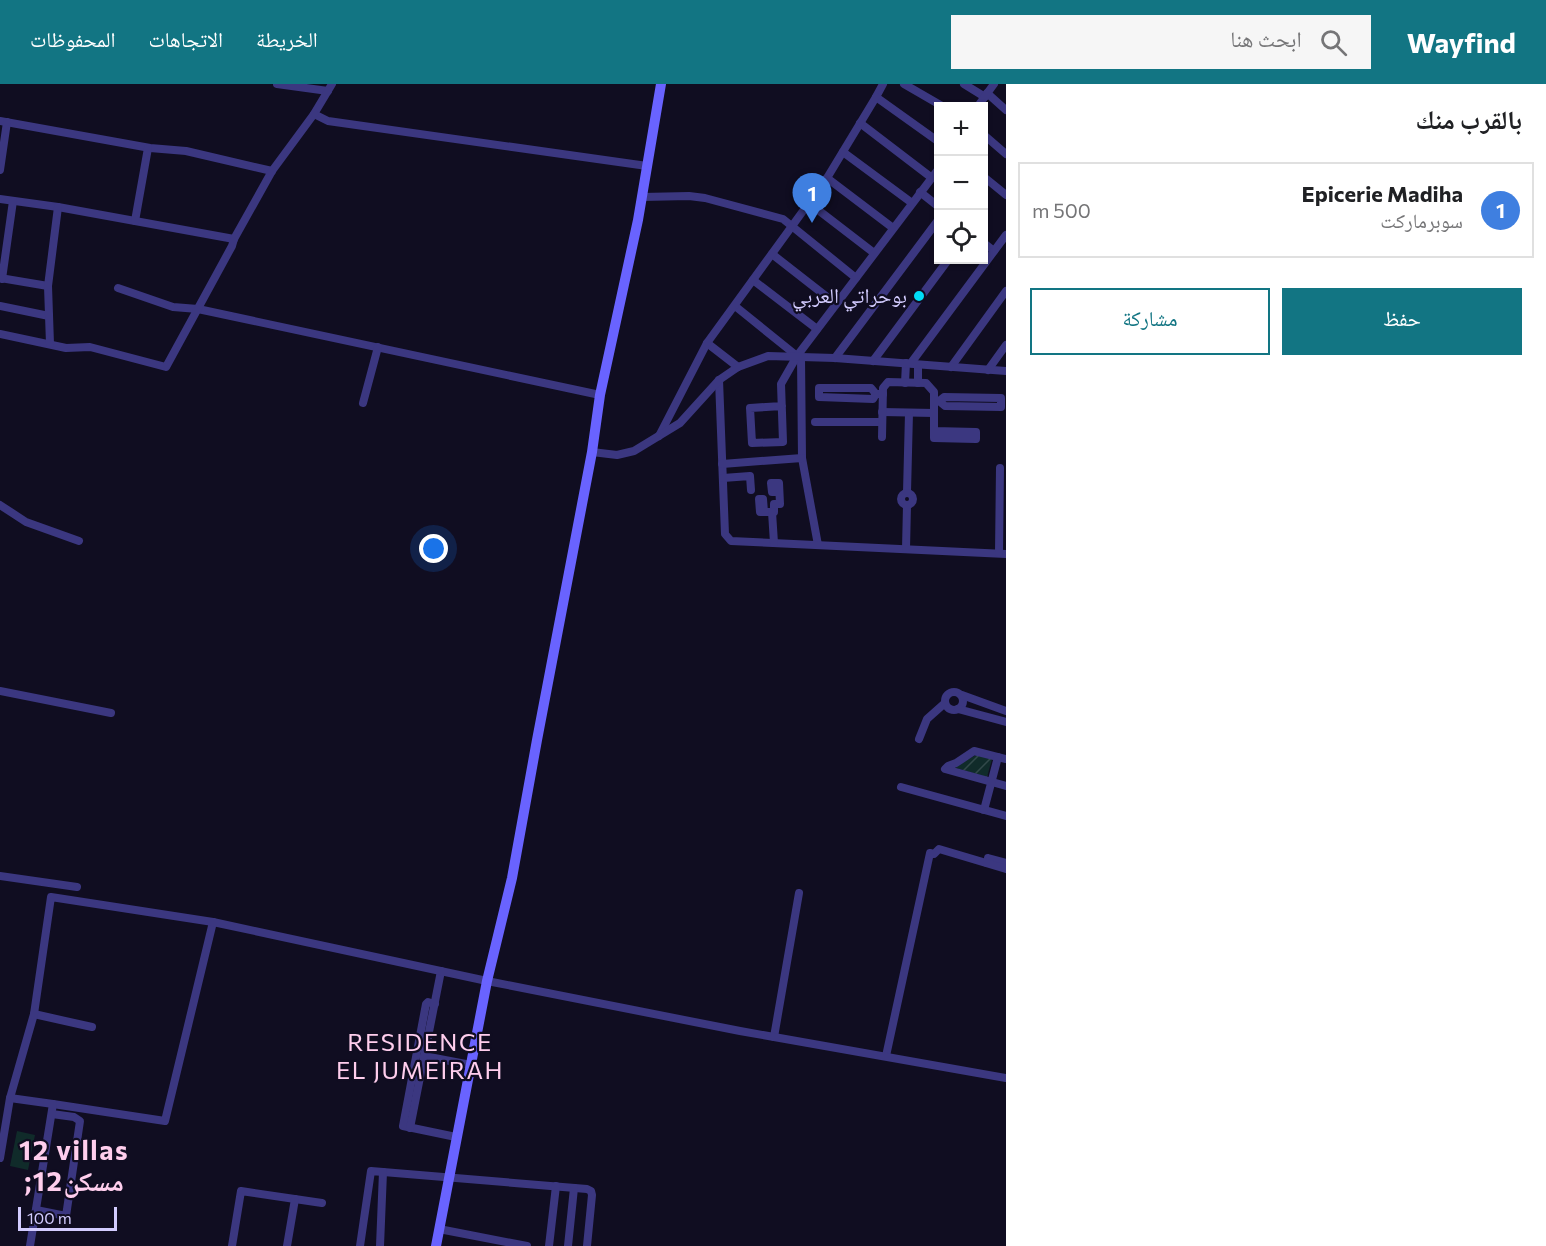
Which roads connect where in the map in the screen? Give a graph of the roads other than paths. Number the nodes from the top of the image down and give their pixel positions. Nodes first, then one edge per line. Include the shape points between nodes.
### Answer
1 (277, 84) edge
2 (661, 84) edge
3 (883, 84) edge
4 (904, 84) edge
5 (964, 84) edge
6 (993, 84) edge
7 (330, 88) edge
8 (986, 95) junction
9 (876, 97) junction
10 (935, 102) edge
11 (981, 102) edge
12 (1006, 110) edge
13 (314, 114) junction
14 (3, 122) edge
15 (860, 123) junction
16 (934, 138) edge
17 (988, 138) edge
18 (148, 148) junction
19 (843, 152) junction
20 (1006, 154) edge
21 (647, 166) junction
22 (0, 170) edge
23 (272, 171) junction
24 (934, 174) edge
25 (827, 178) junction
26 (988, 180) edge
27 (920, 192) junction
28 (1006, 195) edge
29 (642, 197) junction
30 (0, 199) edge
31 (13, 201) junction
32 (809, 203) junction
33 (912, 203) junction
34 (934, 203) edge
35 (58, 207) junction
36 (135, 221) junction
37 (792, 226) junction
38 (934, 226) edge
39 (893, 228) junction
40 (1006, 236) edge
41 (234, 239) junction
42 (988, 246) edge
43 (994, 251) junction
44 (772, 254) junction
45 (874, 254) junction
46 (945, 264) edge
47 (856, 278) junction
48 (1, 279) edge
49 (753, 280) junction
50 (48, 286) junction
51 (118, 288) dead end
52 (1006, 291) edge
53 (836, 304) junction
54 (0, 306) edge
55 (735, 306) junction
56 (198, 309) junction
57 (49, 316) junction
58 (817, 329) junction
59 (0, 334) edge
60 (707, 343) junction
61 (50, 344) junction
62 (1006, 345) edge
63 (378, 347) junction
64 (799, 356) junction
65 (835, 358) junction
66 (873, 361) junction
67 (911, 364) junction
68 (738, 367) junction
69 (951, 367) junction
70 (987, 370) junction
71 (1006, 371) edge
72 (719, 380) junction
73 (905, 383) junction
74 (918, 383) junction
75 (880, 394) junction
76 (600, 395) junction
77 (937, 401) junction
78 (363, 403) dead end
79 (782, 406) junction
80 (882, 412) junction
81 (909, 413) junction
82 (934, 413) junction
83 (815, 422) dead end
84 (882, 422) junction
85 (934, 431) junction
86 (659, 436) junction
87 (882, 437) dead end
88 (592, 452) junction
89 (802, 458) junction
90 (722, 464) junction
91 (1000, 468) dead end
92 (723, 478) junction
93 (751, 490) dead end
94 (779, 492) dead end
95 (0, 505) edge
96 (79, 540) dead end
97 (774, 543) junction
98 (818, 545) junction
99 (906, 549) junction
100 (1002, 553) edge
101 (0, 691) edge
102 (962, 695) junction
103 (945, 703) junction
104 (958, 709) junction
105 (1006, 711) edge
106 (111, 712) dead end
107 (1006, 722) edge
108 (919, 739) dead end
109 (1002, 758) edge
110 (991, 782) junction
111 (1006, 786) edge
112 (901, 787) dead end
113 (984, 810) junction
114 (1006, 816) edge
115 (987, 863) junction
116 (1006, 863) edge
117 (1006, 869) edge
118 (0, 876) edge
119 (77, 887) dead end
120 (799, 893) dead end
121 (213, 922) junction
122 (441, 971) junction
123 (487, 981) junction
124 (435, 1004) junction
125 (34, 1014) junction
126 (92, 1027) dead end
127 (774, 1037) junction
128 (424, 1056) junction
129 (886, 1056) junction
130 (471, 1065) junction
131 (1006, 1078) edge
132 (10, 1098) junction
133 (53, 1104) junction
134 (52, 1114) junction
135 (410, 1128) junction
136 (456, 1137) junction
137 (0, 1158) edge
138 (383, 1172) junction
139 (449, 1178) junction
140 (555, 1186) junction
141 (574, 1188) junction
142 (295, 1199) junction
143 (322, 1203) dead end
144 (36, 1210) junction
145 (439, 1229) junction
146 (30, 1246) edge
147 (232, 1246) edge
148 (287, 1246) edge
149 (360, 1246) edge
150 (380, 1246) edge
151 (436, 1246) edge
152 (527, 1246) edge
153 (549, 1246) edge
154 (568, 1246) edge
155 (587, 1246) edge

1 - 7 street
2 - 21 street
3 - 9 street
4 - 10 street
5 - 8 street
6 - 8 street
7 - 13 street
8 - 11 street
8 - 12 street
9 - 15 street
9 - 16 street
13 - 21 street via 328,121
13 - 23 street
14 - 18 street
14 - 22 street
15 - 19 street
15 - 24 street
17 - 20 street
18 - 23 street via 186,151
18 - 36 street
19 - 25 street
19 - 33 street
21 - 29 street
23 - 41 street
24 - 27 street
25 - 32 street
25 - 39 street
26 - 28 street
27 - 33 street
27 - 34 street
29 - 37 street via 705,198 783,219
29 - 76 street
30 - 31 street
31 - 35 street
31 - 48 street
32 - 37 street
32 - 45 street
33 - 39 street
35 - 36 street
35 - 50 street
36 - 41 street
37 - 44 street
37 - 47 street
38 - 65 street
39 - 45 street
40 - 43 street
41 - 56 street
42 - 43 street
43 - 67 street
44 - 49 street
44 - 53 street
45 - 47 street
46 - 66 street
47 - 53 street
48 - 50 street
49 - 55 street
49 - 58 street
50 - 57 street
51 - 56 street via 172,306
52 - 69 street
53 - 58 street
54 - 57 street
55 - 60 street
55 - 64 street
56 - 61 street via 165,367 90,347
56 - 63 street
57 - 61 street
58 - 64 street
59 - 61 street
60 - 68 street
60 - 86 street
62 - 70 street
63 - 76 street
63 - 78 street
64 - 65 street
64 - 68 street via 768,356
64 - 79 street via 781,384
64 - 89 street
65 - 66 street
66 - 67 street
67 - 69 street
67 - 73 street
67 - 74 street
68 - 72 street
69 - 70 street
70 - 71 street
72 - 86 street via 680,423
72 - 90 street
73 - 74 street
73 - 75 street via 888,382
74 - 77 street via 926,384
75 - 75 street via 871,388 819,388 819,398 873,399
75 - 80 street
76 - 88 street
77 - 77 street via 944,397 1001,398 1001,407 945,406
77 - 82 street
79 - 79 street via 750,408 752,443 783,442
80 - 81 street
80 - 84 street
81 - 82 street
81 - 99 street via 907,492 913,500 907,505
82 - 85 street
83 - 84 street
84 - 87 street
85 - 85 street via 976,432 976,439 934,438
86 - 88 street via 634,451 617,455
88 - 123 street via 513,878
89 - 90 street
89 - 98 street
90 - 92 street
91 - 100 street
92 - 93 street via 750,476
92 - 97 street via 725,534 731,542
94 - 97 street via 780,504 774,504 774,512 768,512
95 - 96 street via 26,522
97 - 98 street
98 - 99 street
99 - 100 street
101 - 106 street
102 - 103 street via 951,692
102 - 104 street via 963,703
102 - 105 street
103 - 104 street via 950,709
103 - 108 street via 927,719
104 - 107 street
109 - 110 street
109 - 110 street via 974,752 945,769
110 - 111 street
110 - 113 street
112 - 113 street
113 - 114 street
115 - 116 street via 988,858
115 - 117 street
115 - 129 street via 939,849 930,853
118 - 119 street
120 - 127 street
121 - 122 street
121 - 125 street via 51,897
121 - 133 street via 165,1121
122 - 123 street
122 - 124 street
123 - 127 street
123 - 130 street
124 - 128 street
124 - 135 street via 426,1004 403,1125
125 - 126 street
125 - 132 street
127 - 129 street
128 - 130 street
128 - 135 street
129 - 131 street
130 - 136 street
132 - 133 street
132 - 137 street
133 - 134 street
134 - 144 street
134 - 144 street via 80,1121 66,1216
135 - 136 street
136 - 139 street
138 - 139 street
138 - 149 street via 371,1171
138 - 150 street
139 - 140 street
139 - 145 street
140 - 141 street
140 - 153 street
141 - 154 street
141 - 155 street via 587,1189 592,1195
142 - 143 street
142 - 147 street via 241,1191
142 - 148 street
144 - 146 street
145 - 151 street
145 - 152 street

